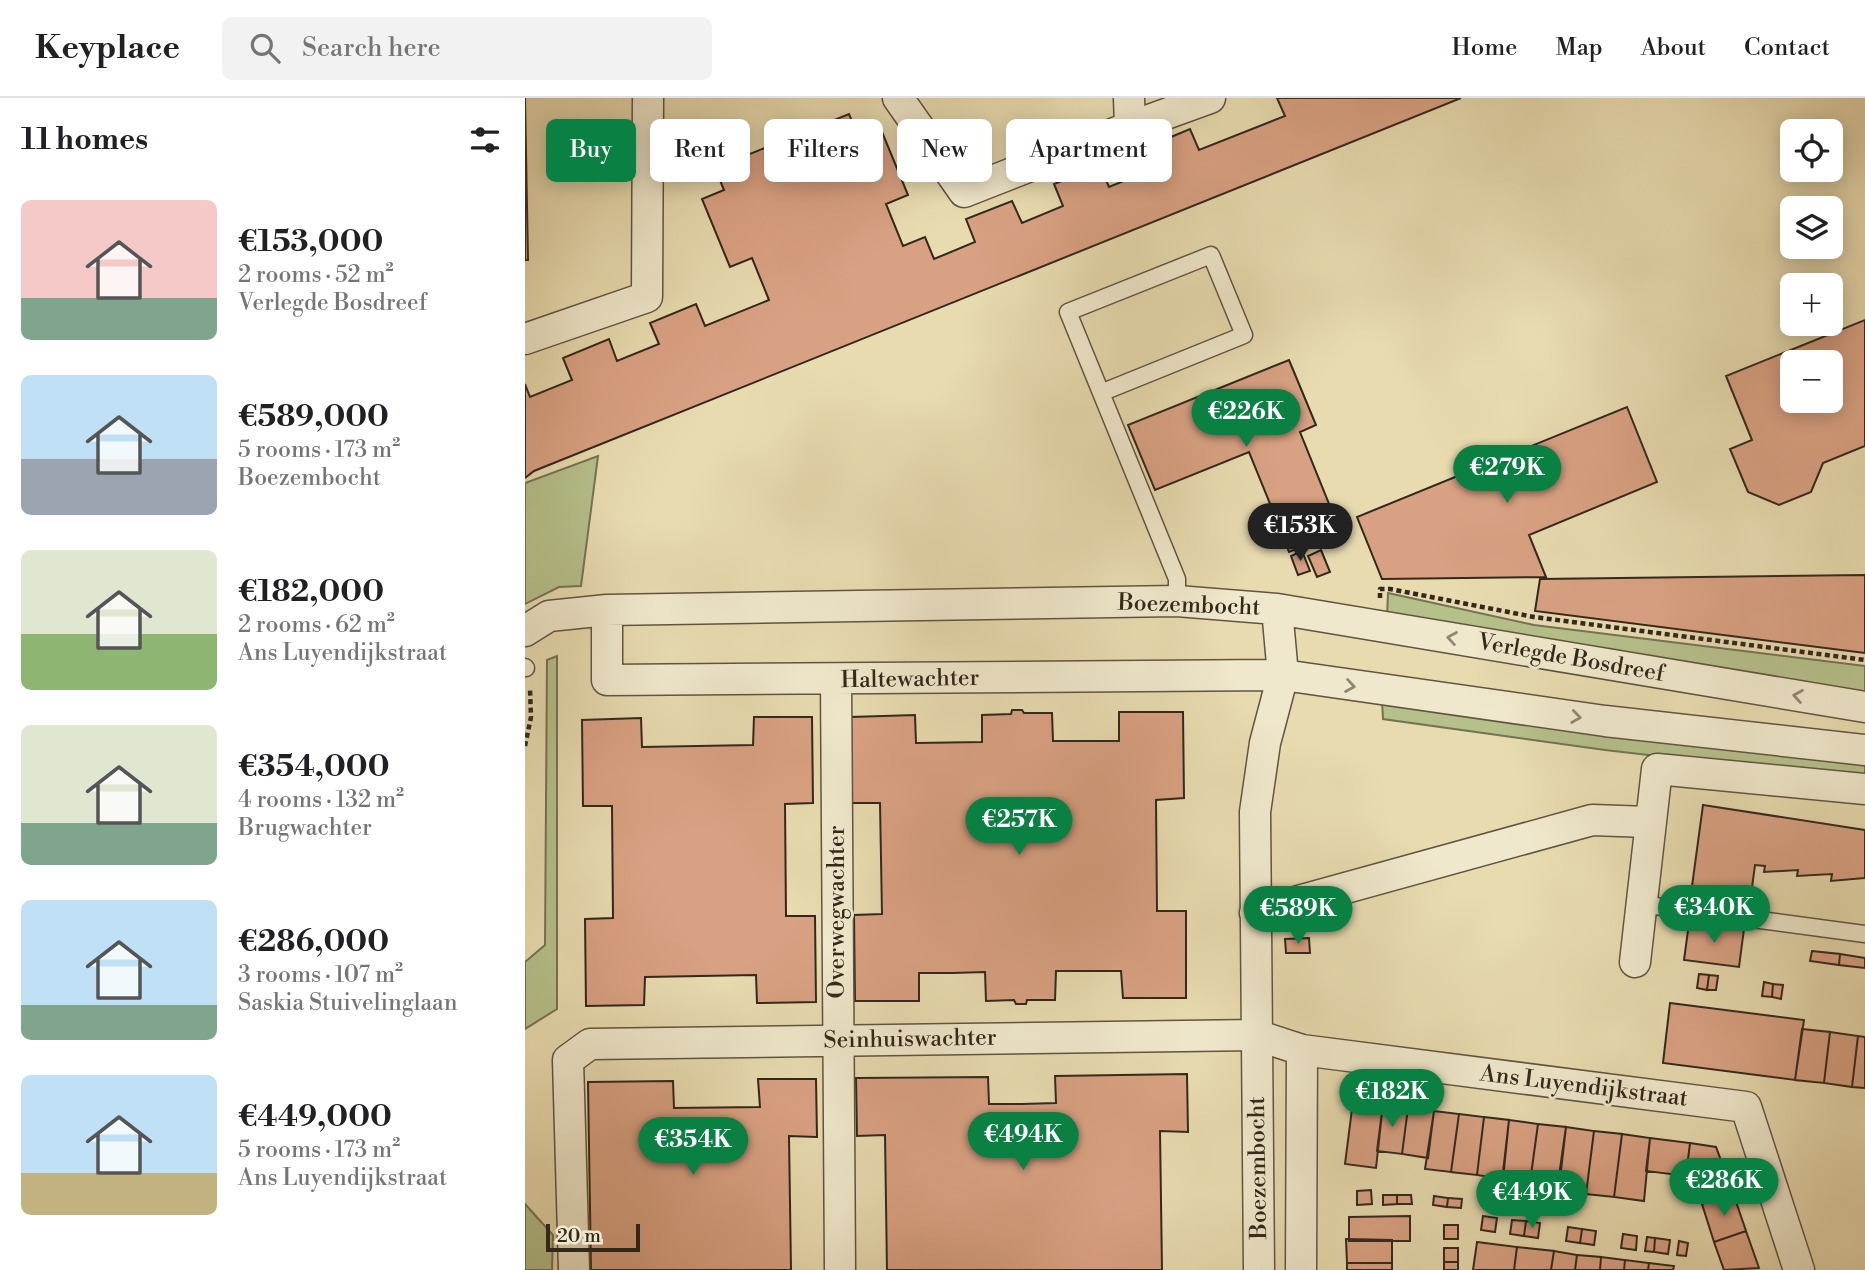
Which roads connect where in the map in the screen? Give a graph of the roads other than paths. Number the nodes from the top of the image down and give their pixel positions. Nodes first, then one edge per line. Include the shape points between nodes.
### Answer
1 (648, 98) edge
2 (898, 98) edge
3 (1210, 98) edge
4 (1129, 113) edge
5 (525, 339) edge
6 (1103, 392) junction
7 (1177, 601) junction
8 (1277, 609) junction
9 (607, 610) junction
10 (525, 631) edge
11 (1283, 675) junction
12 (836, 681) junction
13 (1865, 706) edge
14 (1865, 750) edge
15 (1865, 789) edge
16 (1649, 822) junction
17 (1640, 904) junction
18 (1255, 913) junction
19 (1865, 934) edge
20 (1635, 962) dead end
21 (1257, 1035) junction
22 (837, 1040) junction
23 (1302, 1050) junction
24 (574, 1270) edge
25 (840, 1270) edge
26 (1259, 1270) edge
27 (1301, 1270) edge
28 (1800, 1270) edge

1 - 5 street via 647,297
2 - 4 street via 964,192
3 - 4 street
6 - 6 lane via 1068,312 1211,255 1244,335
6 - 7 lane via 1177,579
7 - 8 street, Boezembocht
7 - 9 street, Boezembocht
8 - 11 street, Boezembocht
13 -> 8 street, Verlegde Bosdreef
9 - 10 street, Boezembocht via 549,616
9 - 12 street, Haltewachter via 607,680
11 - 12 street, Haltewachter
11 -> 14 street via 1605,721
11 - 18 street, Boezembocht via 1265,743 1255,812
12 - 22 street, Overwegwachter
15 - 16 street via 1657,769
16 - 17 street
16 - 18 street via 1592,820
17 - 19 lane
17 - 20 street
18 - 21 street, Boezembocht
21 - 22 street, Seinhuiswachter
21 - 23 street, Ans Luyendijkstraat
21 - 26 street, Boezembocht
22 - 24 street, Seinhuiswachter via 590,1044 568,1059
22 - 25 street, Overwegwachter
23 - 27 street
23 - 28 street, Ans Luyendijkstraat via 1747,1107

